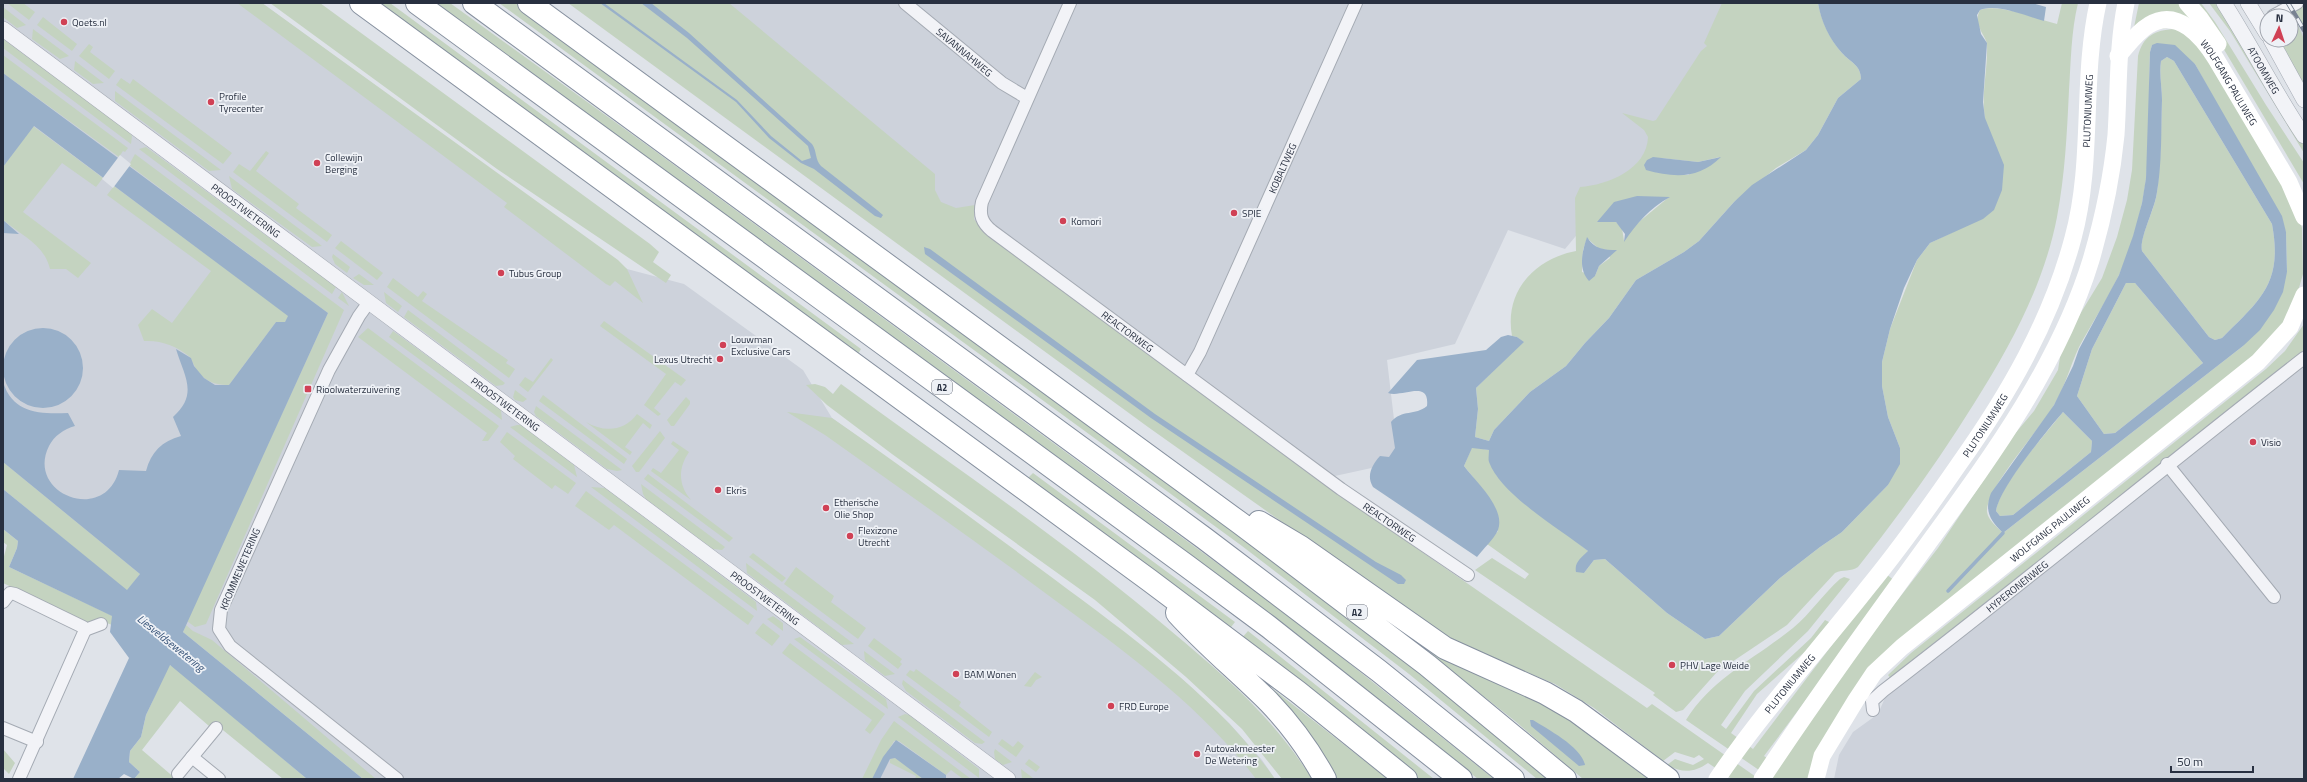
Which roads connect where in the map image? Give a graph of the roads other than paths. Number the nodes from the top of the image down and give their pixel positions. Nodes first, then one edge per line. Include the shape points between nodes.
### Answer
1 (361, 3) edge
2 (417, 3) edge
3 (474, 3) edge
4 (530, 3) edge
5 (905, 3) edge
6 (1070, 3) edge
7 (1356, 3) edge
8 (2098, 3) edge
9 (2126, 3) edge
10 (2187, 3) edge
11 (2224, 3) edge
12 (2248, 3) edge
13 (2297, 3) edge
14 (2287, 8) edge
15 (2259, 12) edge
16 (3, 29) edge
17 (2275, 48) edge
18 (2118, 56) junction
19 (1027, 98) junction
20 (2304, 100) edge
21 (2304, 136) edge
22 (2304, 194) edge
23 (2304, 217) edge
24 (2304, 296) edge
25 (369, 302) junction
26 (2304, 316) edge
27 (2304, 358) edge
28 (1187, 375) junction
29 (1143, 453) junction
30 (2167, 464) junction
31 (1468, 575) dead end
32 (1149, 580) junction
33 (2274, 597) dead end
34 (3, 602) edge
35 (101, 624) dead end
36 (85, 630) junction
37 (1873, 710) dead end
38 (3, 728) edge
39 (216, 728) dead end
40 (36, 742) junction
41 (192, 757) junction
42 (178, 774) dead end
43 (1719, 775) edge
44 (19, 779) edge
45 (219, 779) edge
46 (397, 779) edge
47 (1008, 779) edge
48 (1325, 779) edge
49 (1406, 779) edge
50 (1461, 779) edge
51 (1512, 779) edge
52 (1565, 779) edge
53 (1668, 779) edge
54 (1762, 779) edge
55 (1816, 779) edge
56 (1826, 779) edge

1 - 32 highway
2 - 50 highway, A2 via 1237,604
3 - 51 highway via 1236,562 1373,666
4 - 29 highway, A2
5 - 19 street, SAVANNAHWEG via 1002,83
6 - 19 street, REACTORWEG
7 - 28 street, KOBALTWEG via 1200,352
8 - 43 main road, PLUTONIUMWEG via 2092,44 2085,170 2074,237 2056,293 2028,354 1981,433 1908,537
9 - 18 main road, PLUTONIUMWEG
10 - 22 main road, WOLFGANG PAULIWEG via 2214,39
11 - 21 street, ATOOMWEG via 2279,100
12 - 15 street, ATOOMWEG
13 - 14 street
16 - 25 street, PROOSTWETERING
17 - 20 street, ATOOMWEG
18 - 23 main road, WOLFGANG PAULIWEG via 2150,24 2169,20 2192,30 2205,42 2224,73 2289,182
18 - 54 main road, PLUTONIUMWEG via 2116,135 2102,221 2075,304 2044,369 1984,465 1826,685
19 - 28 street, REACTORWEG via 982,202 982,221
24 - 55 main road, WOLFGANG PAULIWEG via 2290,327 2258,362 1902,647 1874,673 1822,756
25 - 46 street, KROMMEWETERING via 358,316 319,392 221,610 219,629 230,646
25 - 47 street, PROOSTWETERING
26 - 56 main road, WOLFGANG PAULIWEG via 2290,340 2252,377 1908,651 1863,701 1830,758
27 - 30 street, HYPERONENWEG
28 - 31 street, REACTORWEG via 1341,489
29 - 52 highway, A2 via 1240,523 1414,656
29 - 53 highway, A2 via 1300,547 1445,648 1545,692 1576,711
30 - 33 street
30 - 37 street, HYPERONENWEG via 1991,608 1883,691 1872,701
32 - 48 highway via 1200,639 1269,703 1300,739
32 - 49 highway via 1298,692
34 - 36 street via 10,593 15,594
35 - 36 street
36 - 40 street
38 - 40 street
39 - 41 street
40 - 44 street
41 - 42 street
41 - 45 street

